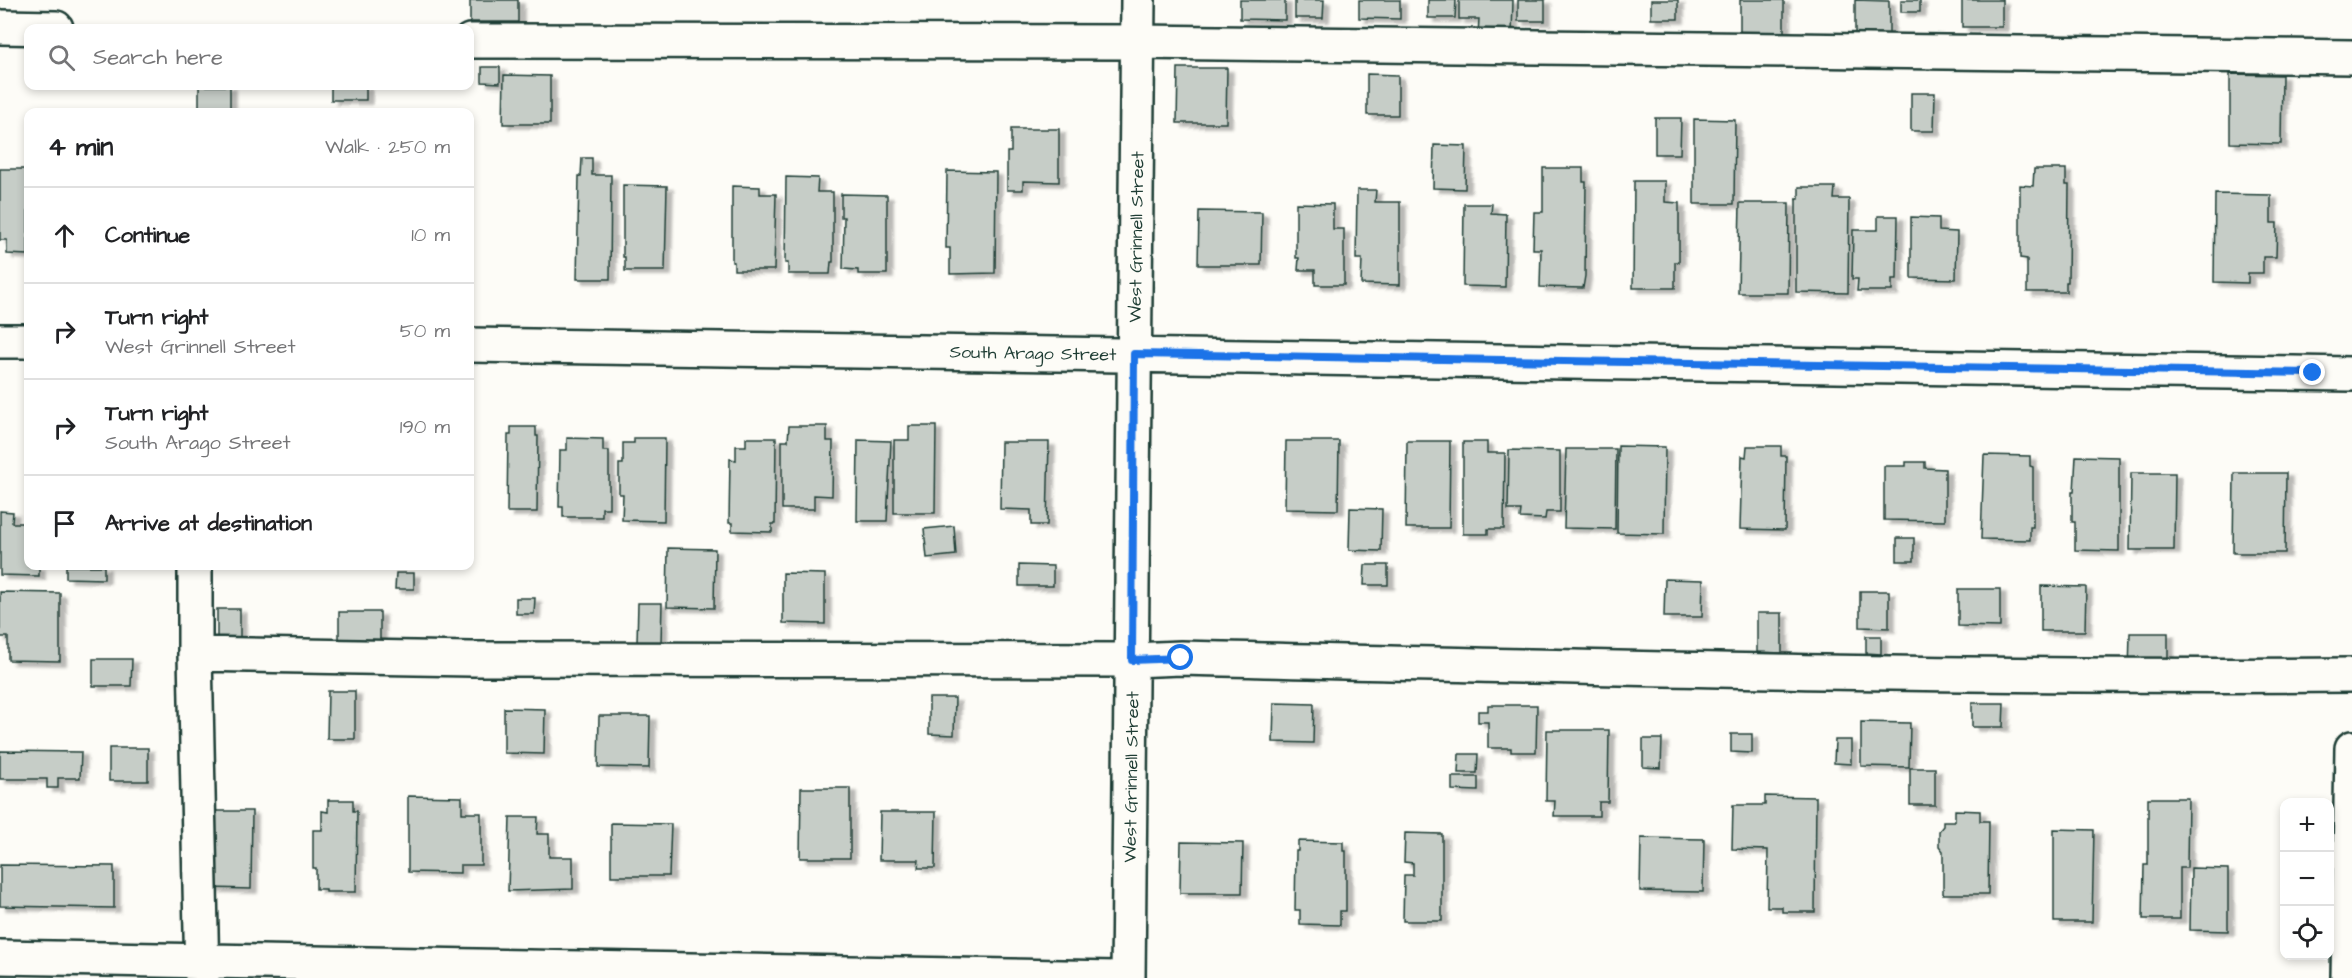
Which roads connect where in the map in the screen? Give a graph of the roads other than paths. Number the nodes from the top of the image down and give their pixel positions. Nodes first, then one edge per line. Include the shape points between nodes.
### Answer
1 (1138, 0) edge
2 (0, 27) edge
3 (24, 27) edge
4 (474, 41) edge
5 (1138, 42) junction
6 (2352, 57) edge
7 (0, 340) edge
8 (24, 341) edge
9 (474, 345) edge
10 (1134, 354) junction
11 (2352, 374) edge
12 (195, 570) edge
13 (195, 654) junction
14 (1132, 660) junction
15 (2352, 675) edge
16 (2352, 748) edge
17 (0, 957) edge
18 (202, 970) edge
19 (1116, 978) edge
20 (1128, 978) edge
21 (2348, 978) edge

1 - 5 street, West Grinnell Street
2 - 3 street
4 - 5 street
5 - 6 street
5 - 10 street, West Grinnell Street
7 - 8 street
9 - 10 street, South Arago Street
10 - 11 street, South Arago Street
10 - 14 street, West Grinnell Street
12 - 13 street
13 - 14 street via 471,659
13 - 18 street
14 - 15 street
14 - 20 street, West Grinnell Street
16 - 21 street
17 - 18 street
18 - 19 street

